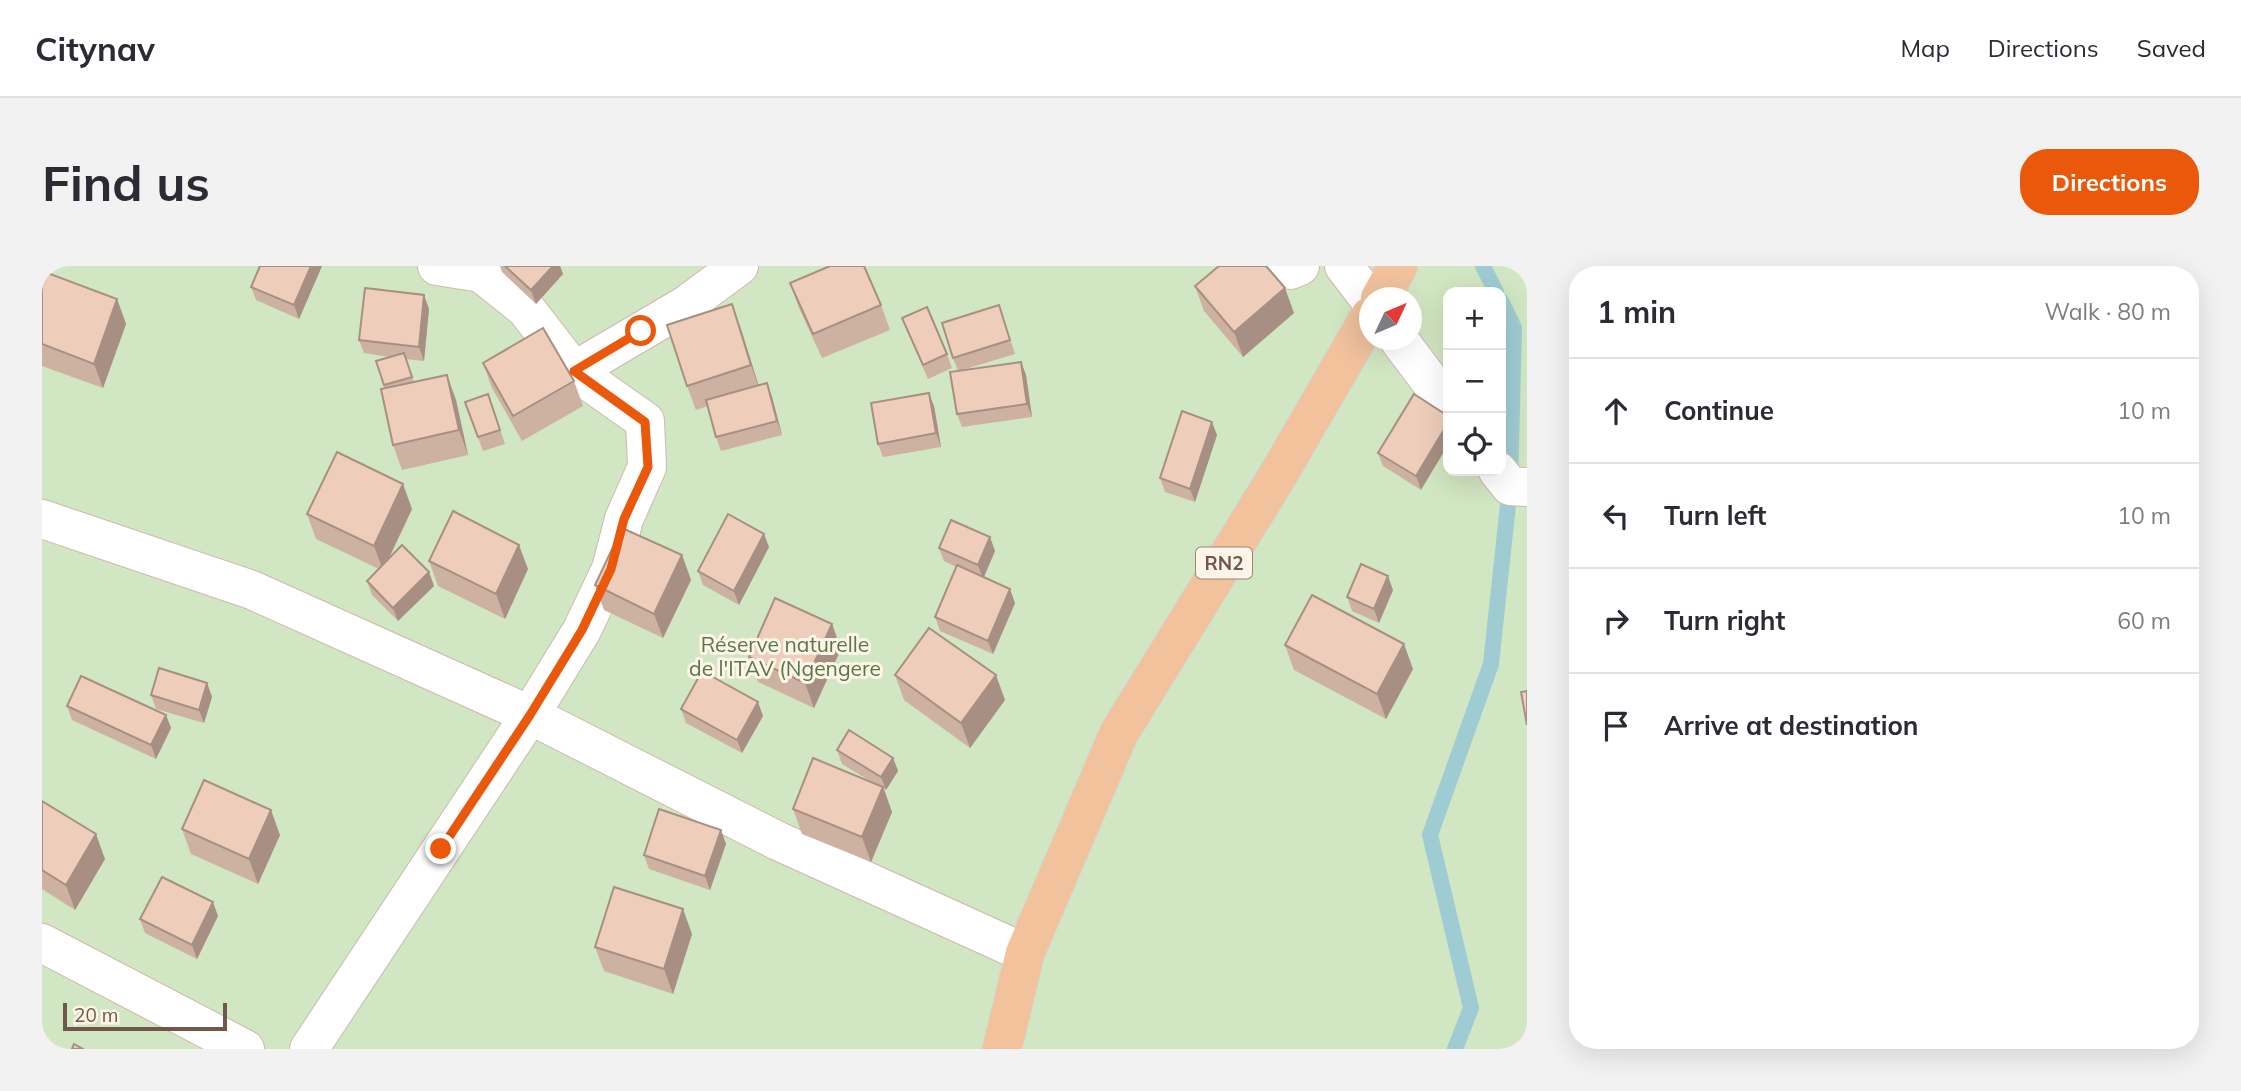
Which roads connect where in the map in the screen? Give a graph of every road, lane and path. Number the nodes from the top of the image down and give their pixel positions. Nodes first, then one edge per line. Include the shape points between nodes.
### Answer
1 (437, 266) edge
2 (739, 266) edge
3 (1287, 266) edge
4 (1300, 266) edge
5 (1344, 266) edge
6 (1398, 266) edge
7 (1360, 287) edge
8 (1386, 287) edge
9 (1359, 335) edge
10 (1407, 350) edge
11 (574, 371) junction
12 (1443, 398) edge
13 (1502, 476) edge
14 (1527, 487) edge
15 (42, 519) edge
16 (530, 715) junction
17 (42, 943) edge
18 (1025, 953) junction
19 (245, 1049) edge
20 (309, 1049) edge
21 (1002, 1049) edge

1 - 11 street via 481,273 526,309
2 - 11 street via 686,305
3 - 4 street via 1290,270
5 - 7 street
6 - 8 highway
9 - 18 highway, RN2 via 1119,733
10 - 12 street
11 - 16 street via 645,422 648,467 624,519 611,569 582,630
13 - 14 street via 1510,486
15 - 16 street via 252,590
16 - 18 street via 778,841
16 - 20 street
17 - 19 street
18 - 21 highway, RN2

